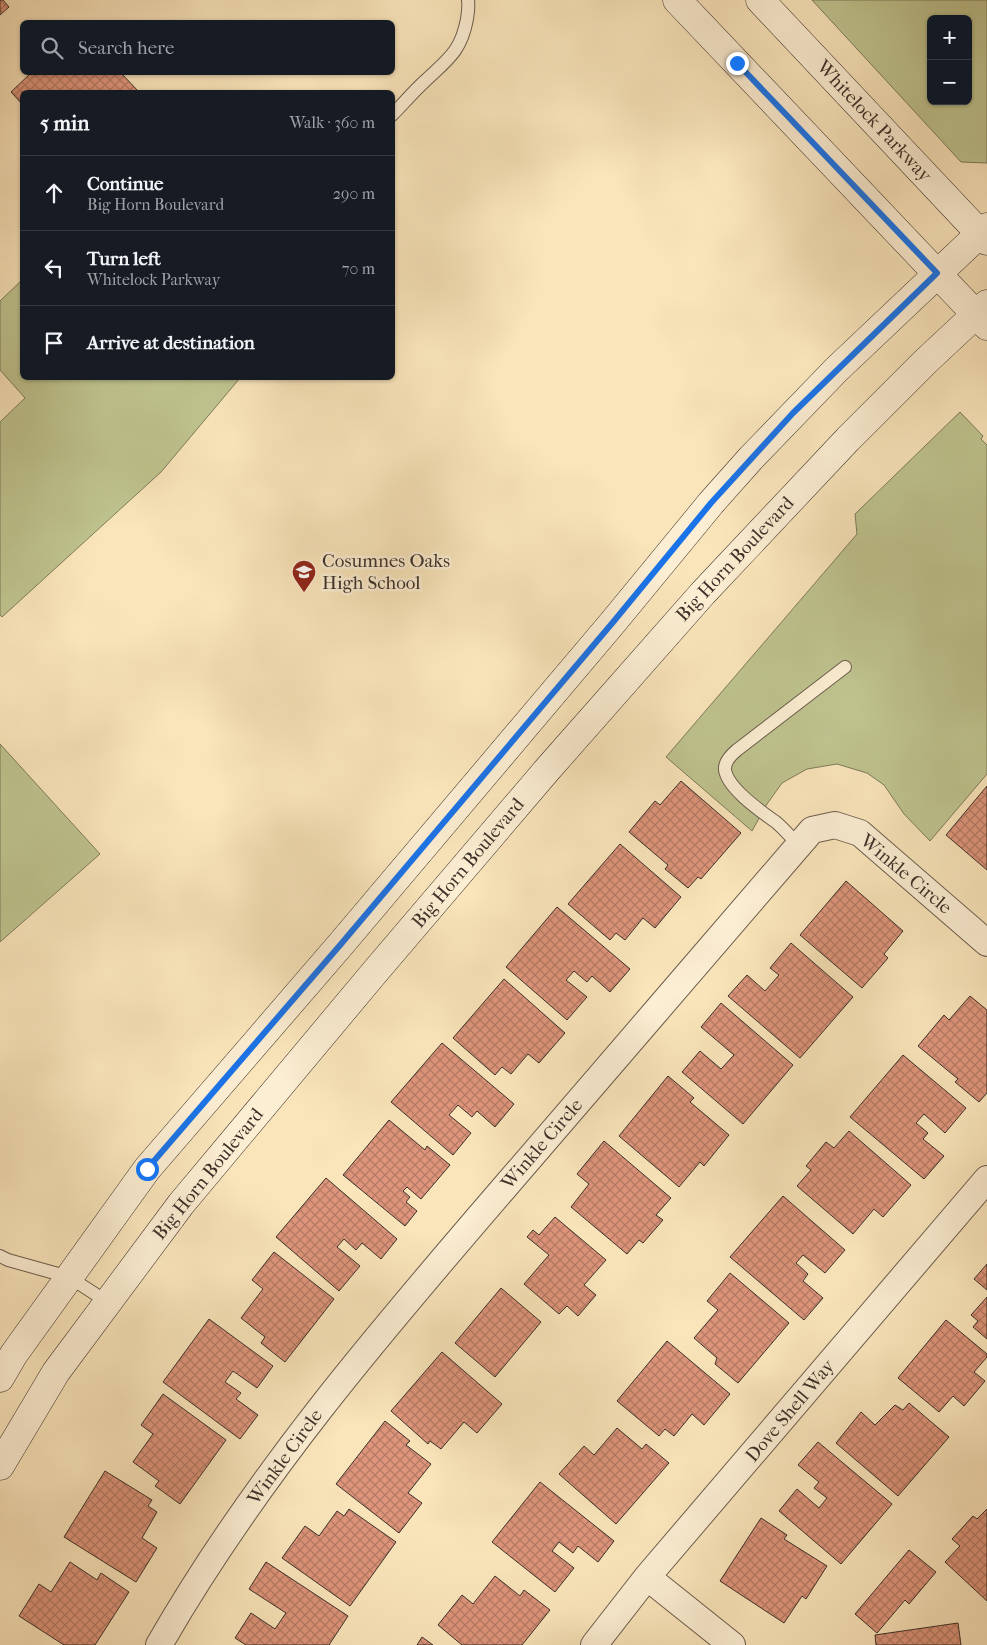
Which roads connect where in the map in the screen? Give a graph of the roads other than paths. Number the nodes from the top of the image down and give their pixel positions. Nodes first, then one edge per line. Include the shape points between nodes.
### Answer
1 (468, 0) edge
2 (677, 0) edge
3 (760, 0) edge
4 (395, 112) edge
5 (985, 234) edge
6 (937, 273) junction
7 (983, 315) edge
8 (845, 667) dead end
9 (799, 846) junction
10 (987, 943) edge
11 (987, 1179) edge
12 (0, 1256) edge
13 (69, 1276) junction
14 (109, 1303) junction
15 (0, 1378) edge
16 (0, 1466) edge
17 (648, 1577) junction
18 (159, 1645) edge
19 (594, 1645) edge
20 (732, 1645) edge

1 - 4 lane via 466,26 459,46
2 - 6 main road
3 - 5 main road, Whitelock Parkway
5 - 6 main road
6 - 7 main road
6 - 13 main road via 793,413 711,503 347,937 147,1169
7 - 14 main road, Big Horn Boulevard via 925,362 848,439 628,677 181,1204
8 - 9 lane via 736,750 725,769 739,792
9 - 10 street, Winkle Circle via 812,830 834,825 860,833
9 - 18 street, Winkle Circle via 459,1240 309,1422 244,1513
11 - 17 street, Dove Shell Way
12 - 13 lane
13 - 14 lane
13 - 15 main road
14 - 16 main road, Big Horn Boulevard via 56,1372
17 - 19 street, Dove Shell Way
17 - 20 street

